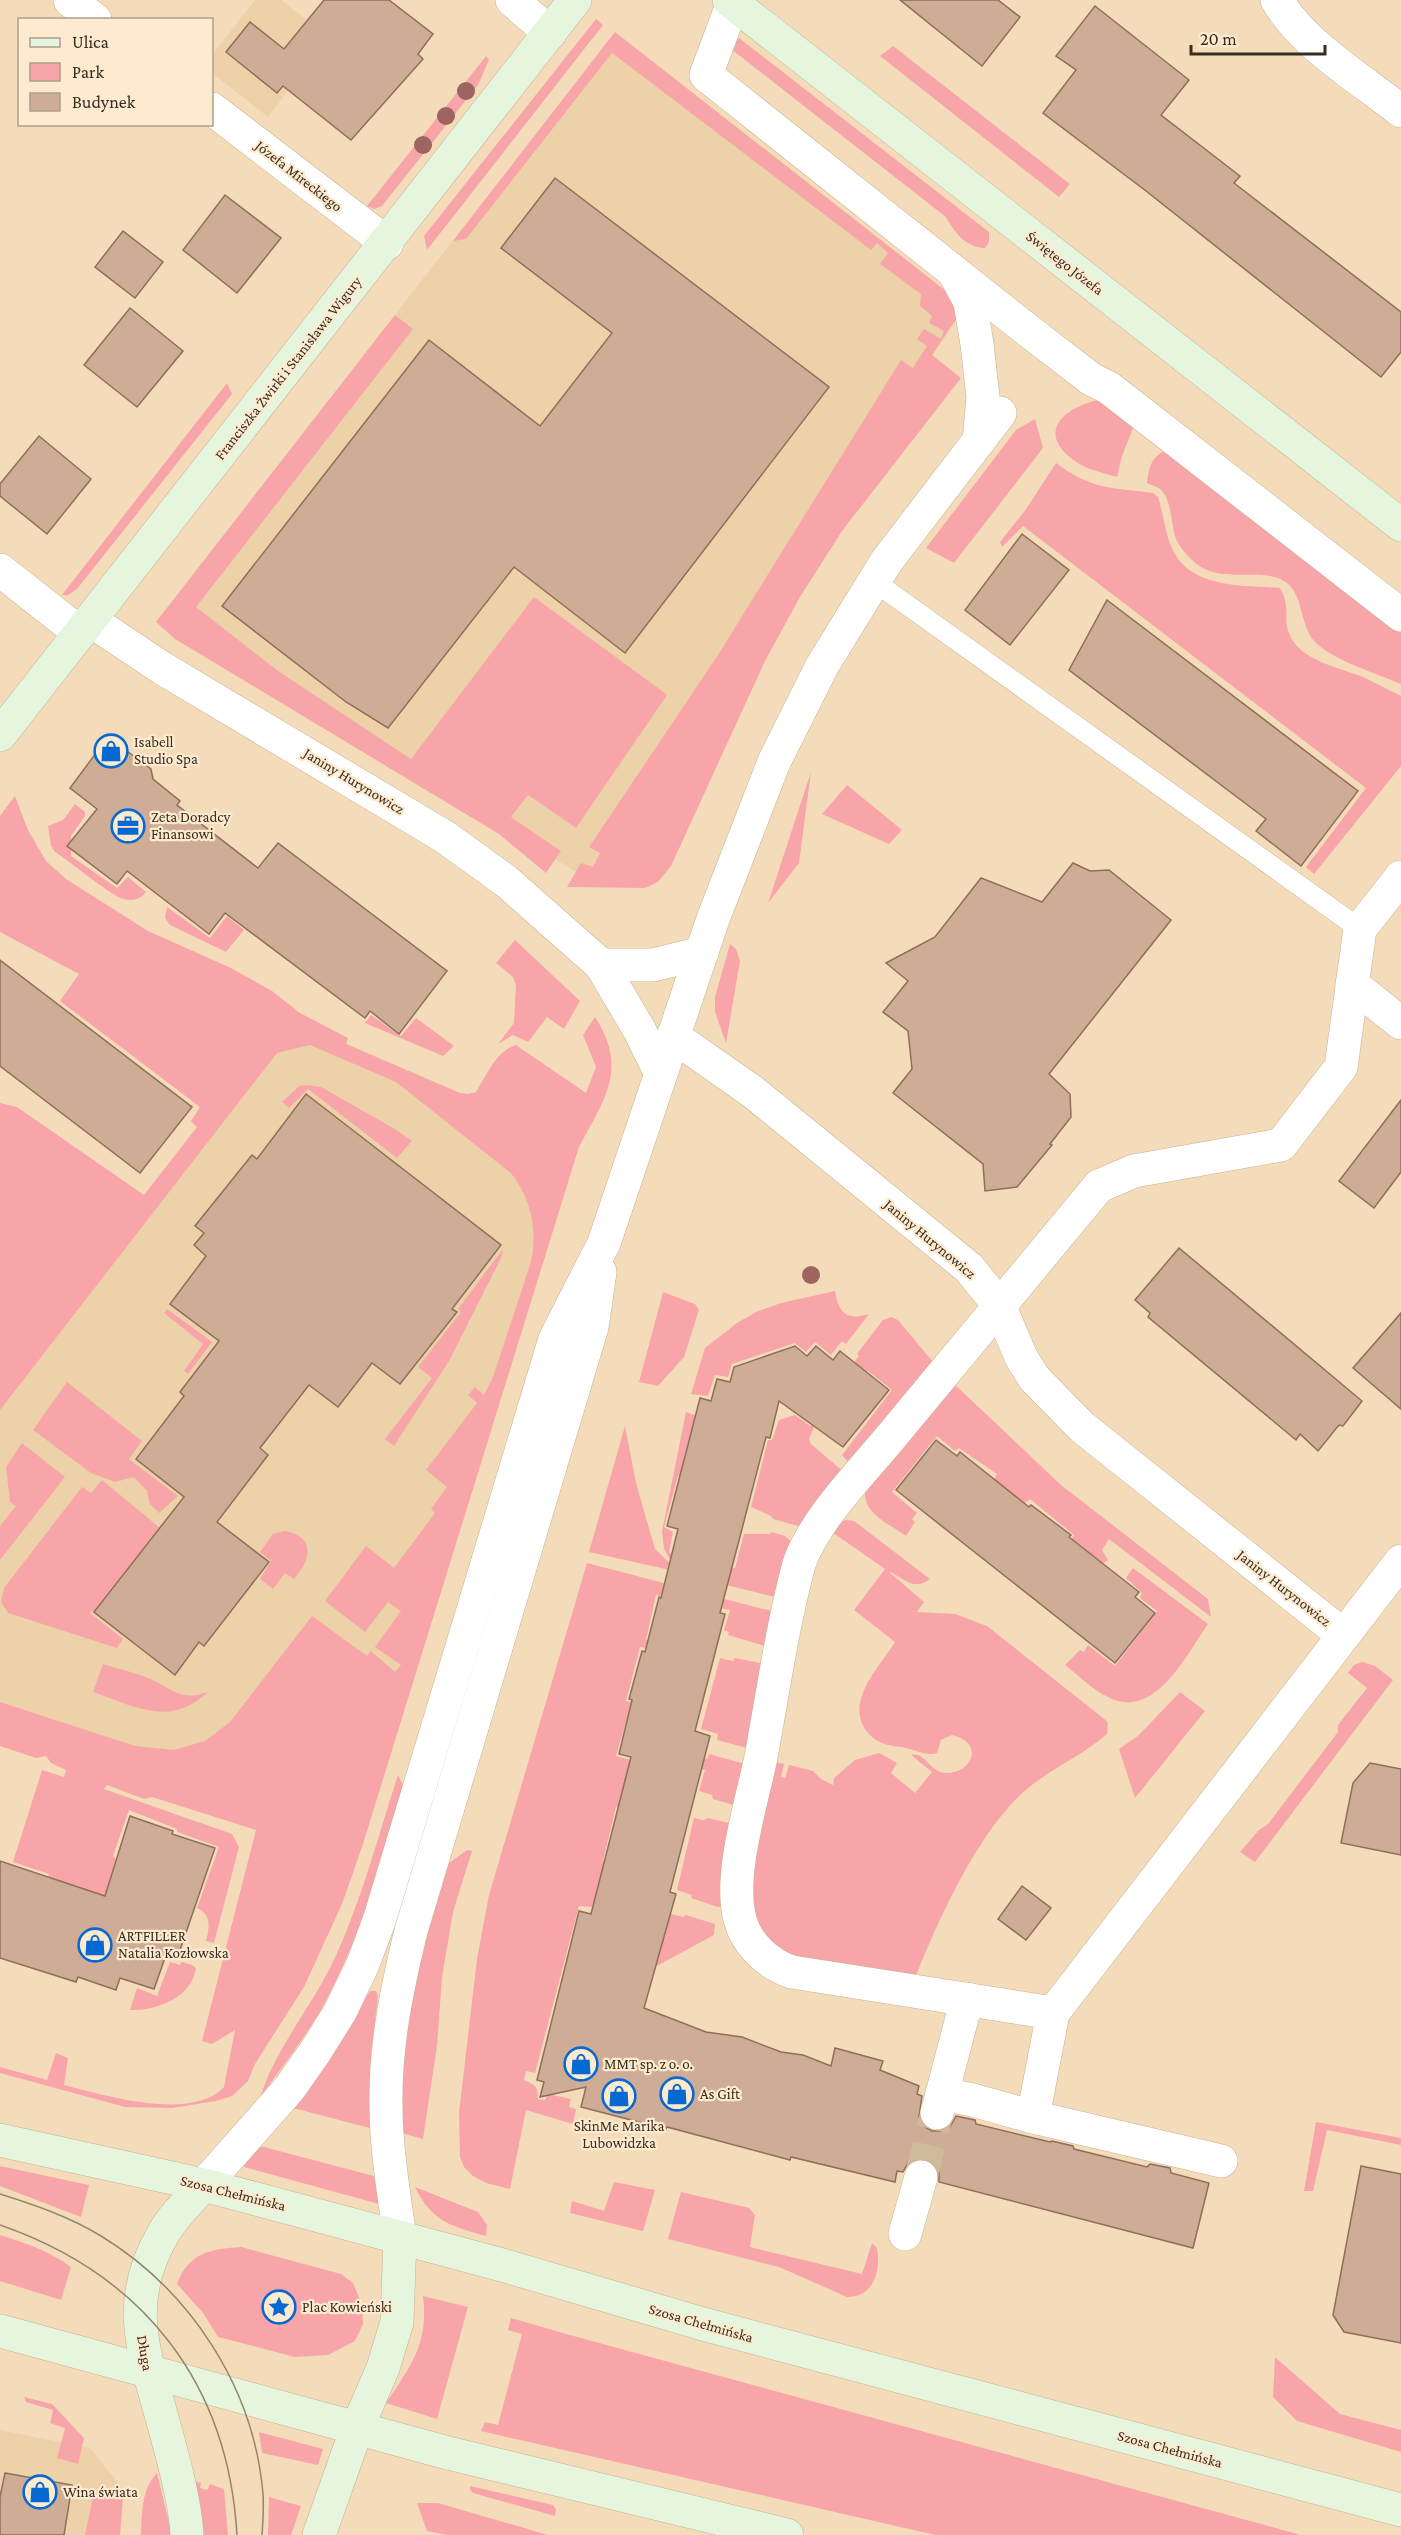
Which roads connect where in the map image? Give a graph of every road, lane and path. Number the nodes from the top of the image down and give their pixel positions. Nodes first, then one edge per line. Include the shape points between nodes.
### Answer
1 (70, 0) edge
2 (512, 0) edge
3 (575, 0) edge
4 (1277, 0) edge
5 (731, 1) edge
6 (92, 18) edge
7 (550, 33) junction
8 (213, 110) edge
9 (1401, 111) edge
10 (387, 243) junction
11 (954, 271) junction
12 (1000, 413) dead end
13 (979, 441) junction
14 (1401, 525) edge
15 (0, 570) edge
16 (874, 582) junction
17 (1401, 615) edge
18 (85, 627) junction
19 (0, 735) edge
20 (1401, 877) edge
21 (1360, 929) junction
22 (702, 953) junction
23 (601, 965) junction
24 (1352, 984) junction
25 (1401, 1023) edge
26 (673, 1036) junction
27 (660, 1072) junction
28 (604, 1243) junction
29 (999, 1305) junction
30 (1401, 1561) edge
31 (1343, 1635) junction
32 (967, 1999) junction
33 (1053, 2013) junction
34 (1033, 2117) junction
35 (0, 2140) edge
36 (1221, 2161) dead end
37 (921, 2177) tunnel mouth
38 (204, 2185) junction
39 (905, 2234) dead end
40 (400, 2238) junction
41 (0, 2331) edge
42 (148, 2372) junction
43 (357, 2428) junction
44 (1401, 2510) edge
45 (187, 2535) edge
46 (318, 2535) edge
47 (787, 2535) edge

1 - 6 street
2 - 7 street
3 - 7 street, Franciszka Żwirki i Stanisława Wigury
4 - 9 street via 1285,14 1312,41
5 - 11 street via 706,75
5 - 14 street, Świętego Józefa
7 - 10 street, Franciszka Żwirki i Stanisława Wigury
8 - 10 street, Józefa Mireckiego
10 - 18 street, Franciszka Żwirki i Stanisława Wigury
11 - 13 street via 970,302 977,344 983,397
11 - 17 street
12 - 13 street
13 - 16 street
15 - 18 street, Janiny Hurynowicz
16 - 21 lane
16 - 22 street via 822,666 774,762
18 - 19 street, Franciszka Żwirki i Stanisława Wigury
18 - 23 street, Janiny Hurynowicz via 162,668 445,837 532,903
20 - 21 street
21 - 24 street
22 - 23 street via 653,965
22 - 26 street
23 - 27 street, Janiny Hurynowicz
24 - 25 street
24 - 29 street via 1341,1067 1281,1145 1134,1171 1099,1186
26 - 27 street
26 - 29 street, Janiny Hurynowicz via 753,1092 969,1268
27 - 28 street
28 - 38 street via 555,1340 363,1964 315,2052 289,2088
28 - 40 street via 592,1327 414,1920 396,1992 386,2104
29 - 31 street, Janiny Hurynowicz via 1034,1378 1082,1427
29 - 32 street via 825,1518 804,1551 777,1659 737,1889 744,1932 774,1965 792,1972
30 - 31 street
31 - 33 street
32 - 33 street
32 - 34 street via 939,2104 973,2100
33 - 34 street
34 - 36 street
35 - 38 street, Szosa Chełmińska
37 - 39 street
38 - 40 street, Szosa Chełmińska
38 - 42 street, Długa via 164,2233 147,2269 140,2308 141,2343
40 - 43 street via 397,2322 383,2368
40 - 44 street, Szosa Chełmińska via 715,2328
41 - 42 street
42 - 43 street
42 - 45 street, Długa via 171,2450
43 - 46 street
43 - 47 street

